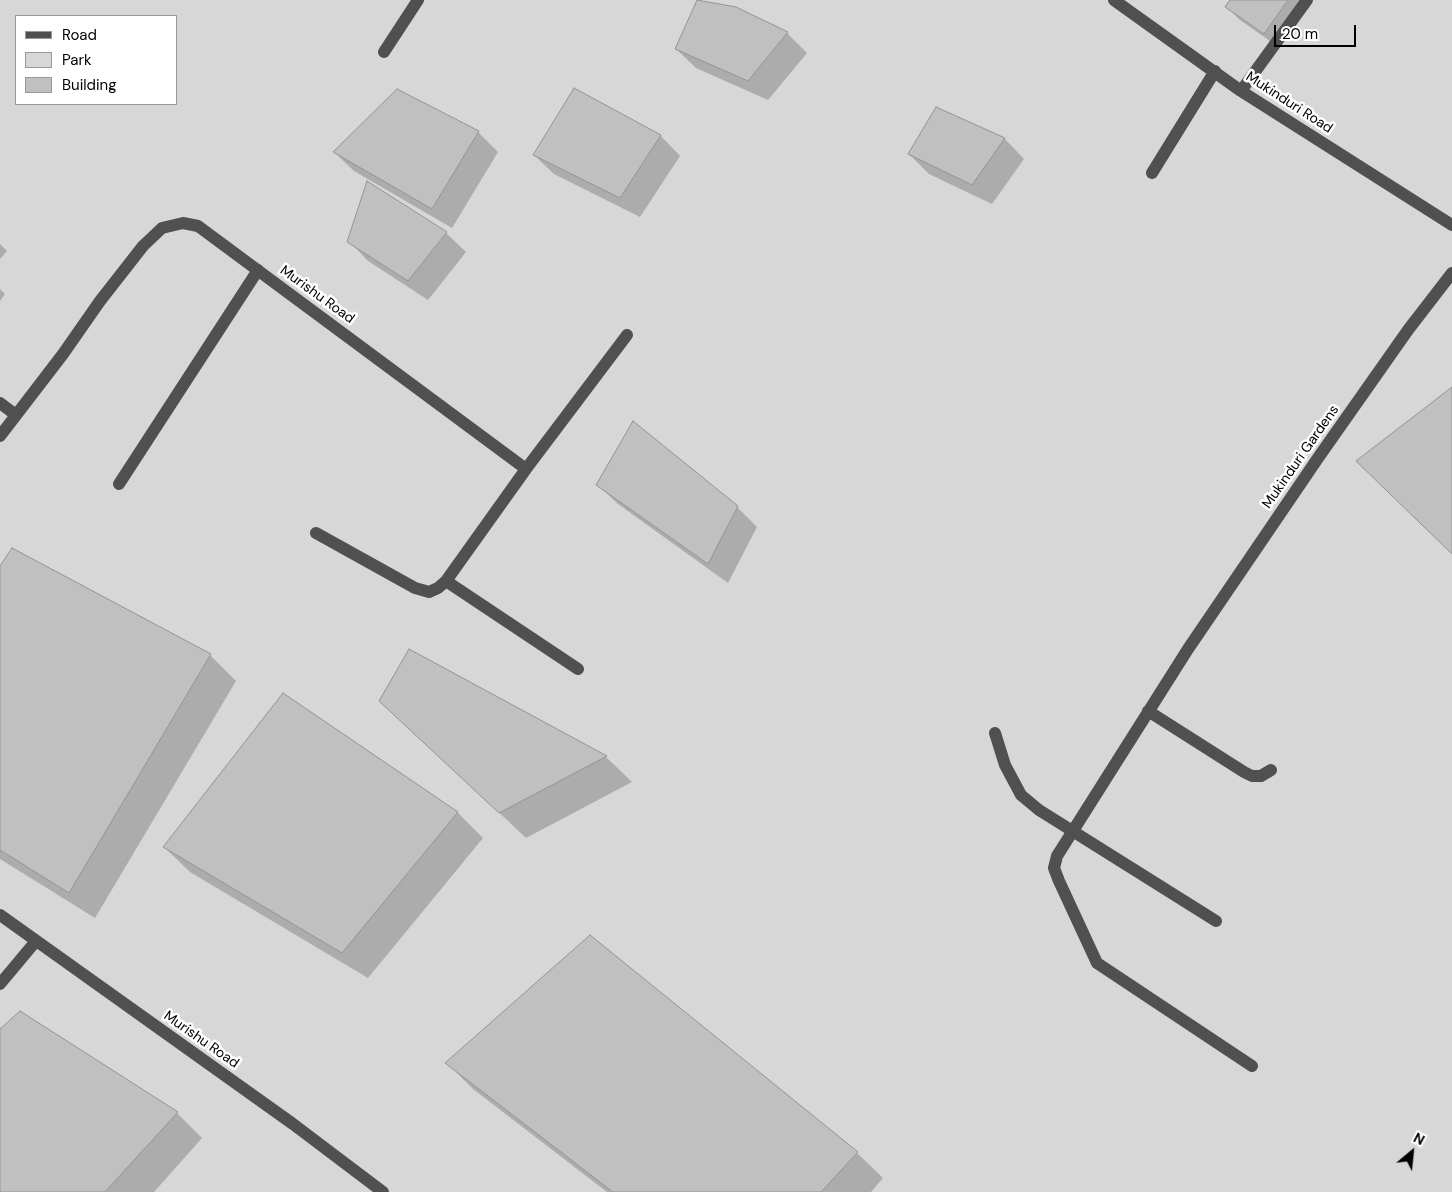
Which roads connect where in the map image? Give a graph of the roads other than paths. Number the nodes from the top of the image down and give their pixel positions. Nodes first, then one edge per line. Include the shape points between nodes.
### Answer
1 (418, 0) edge
2 (1114, 0) edge
3 (1307, 0) edge
4 (384, 52) dead end
5 (1215, 71) junction
6 (1241, 91) junction
7 (1152, 173) dead end
8 (1452, 225) edge
9 (258, 270) junction
10 (1452, 273) edge
11 (626, 335) dead end
12 (0, 404) edge
13 (16, 415) junction
14 (0, 436) edge
15 (526, 469) junction
16 (119, 484) dead end
17 (316, 533) dead end
18 (446, 581) junction
19 (578, 669) dead end
20 (1148, 711) junction
21 (995, 733) dead end
22 (1271, 770) dead end
23 (1072, 830) junction
24 (0, 915) edge
25 (1216, 921) dead end
26 (36, 941) junction
27 (0, 984) edge
28 (1252, 1066) dead end
29 (383, 1192) edge

1 - 4 street
2 - 5 street, Mukinduri Road
3 - 6 street
5 - 6 street, Mukinduri Road
5 - 7 street
6 - 8 street, Mukinduri Road
9 - 13 street, Murishu Road via 198,226 183,223 162,228 142,246
9 - 15 street, Murishu Road
9 - 16 street
10 - 20 street, Mukinduri Gardens via 1318,458
11 - 15 street
12 - 13 street
13 - 14 street, Murishu Road
15 - 18 street
17 - 18 street via 422,591 429,592
18 - 19 street
20 - 22 street via 1252,776 1261,776
20 - 23 street, Mukinduri Gardens
21 - 23 street via 1005,765 1021,795
23 - 25 street
23 - 28 street, Mukinduri Gardens via 1056,856 1054,868 1097,964
24 - 26 street, Murishu Road
26 - 27 street
26 - 29 street, Murishu Road

